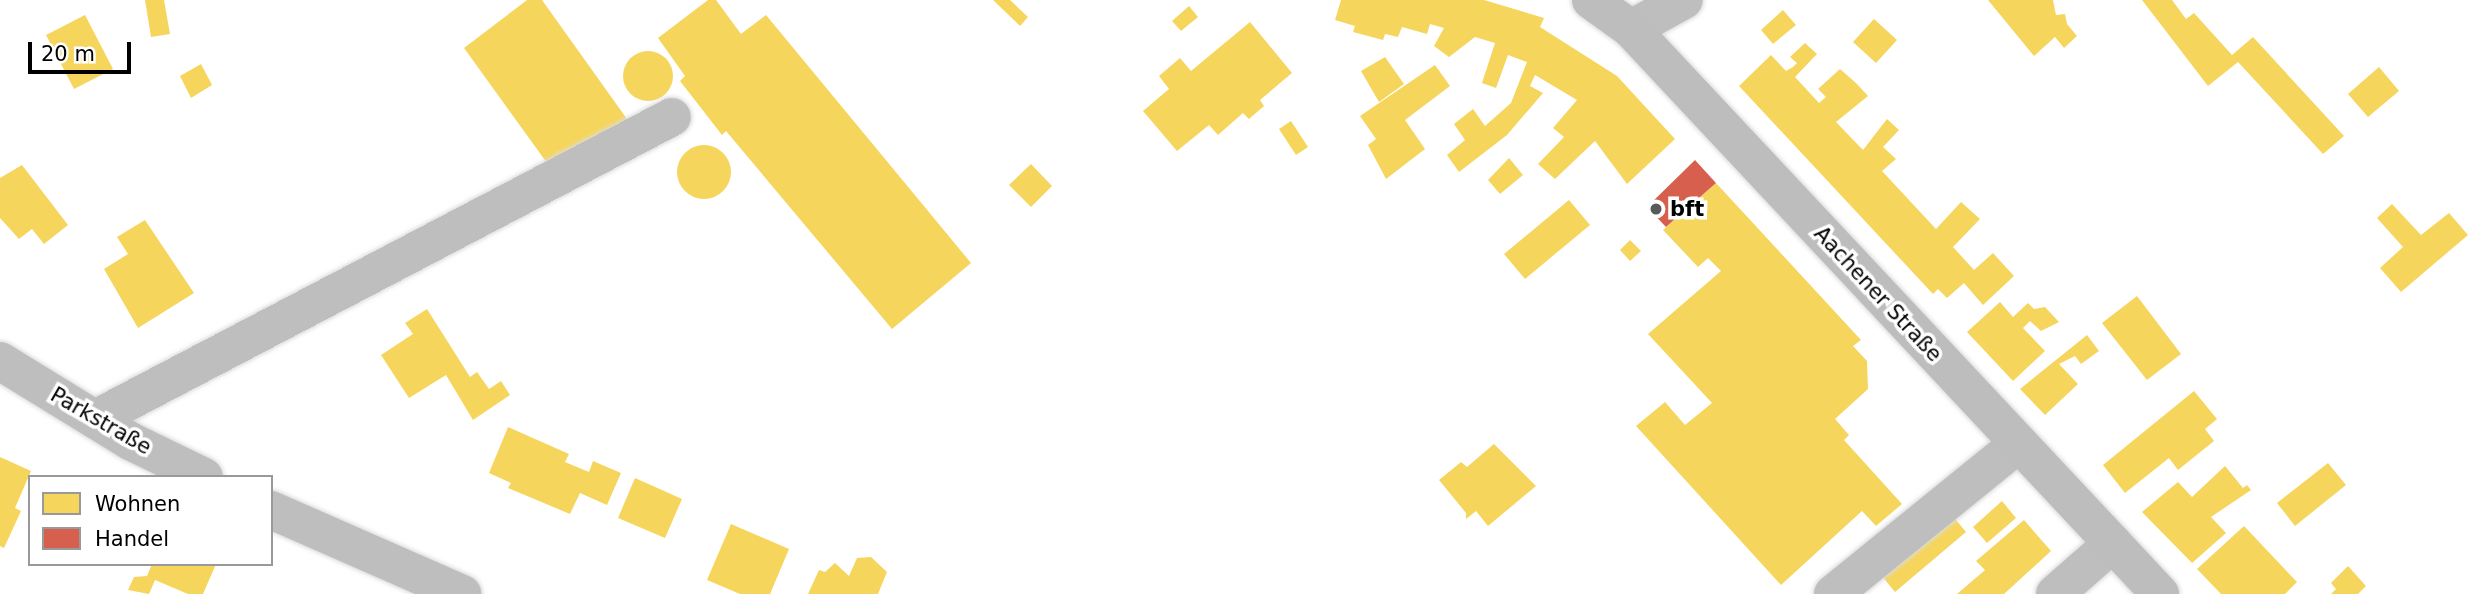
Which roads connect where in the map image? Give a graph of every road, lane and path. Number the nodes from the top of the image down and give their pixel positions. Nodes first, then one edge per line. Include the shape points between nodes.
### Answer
1 (1591, 0) edge
2 (1684, 0) edge
3 (1631, 29) junction
4 (672, 117) dead end
5 (0, 361) edge
6 (95, 419) junction
7 (2017, 445) junction
8 (200, 475) edge
9 (273, 511) edge
10 (2113, 543) junction
11 (462, 594) edge
12 (1833, 594) edge
13 (2055, 594) edge
14 (2160, 594) edge

1 - 3 main road, Aachener Straße
2 - 3 street
3 - 7 main road, Aachener Straße
4 - 6 street
5 - 6 street, Parkstraße
6 - 8 street, Parkstraße
7 - 10 main road, Aachener Straße
7 - 12 street
9 - 11 street
10 - 13 street
10 - 14 main road, Aachener Straße

